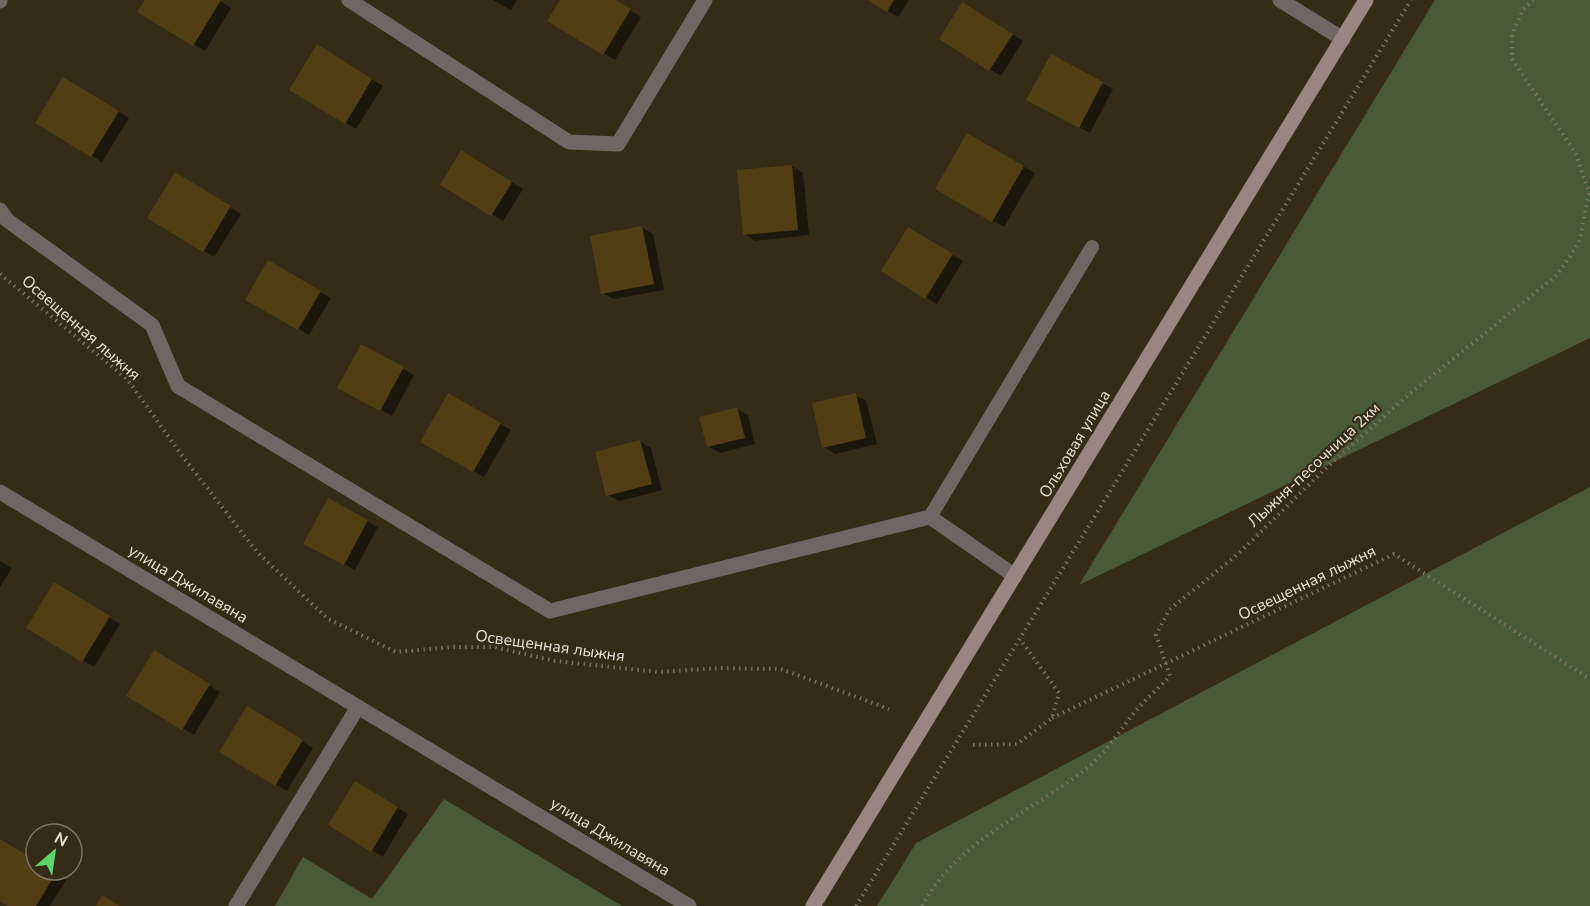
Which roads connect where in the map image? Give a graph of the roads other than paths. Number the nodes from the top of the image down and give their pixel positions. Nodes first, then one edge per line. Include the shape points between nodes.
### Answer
1 (349, 0) edge
2 (705, 0) edge
3 (1280, 0) edge
4 (1366, 0) edge
5 (1343, 39) junction
6 (0, 210) edge
7 (1092, 247) dead end
8 (0, 492) edge
9 (930, 517) junction
10 (1016, 576) junction
11 (358, 707) junction
12 (236, 906) edge
13 (689, 906) edge
14 (813, 906) edge

1 - 2 street via 569,142 618,144
3 - 5 street
4 - 5 main road, Ольховая улица
5 - 10 main road, Ольховая улица
6 - 9 street via 7,220 152,325 178,386 550,611
7 - 9 lane
8 - 11 street, улица Джилавяна
9 - 10 street
10 - 14 main road, Ольховая улица
11 - 12 street
11 - 13 street, улица Джилавяна

